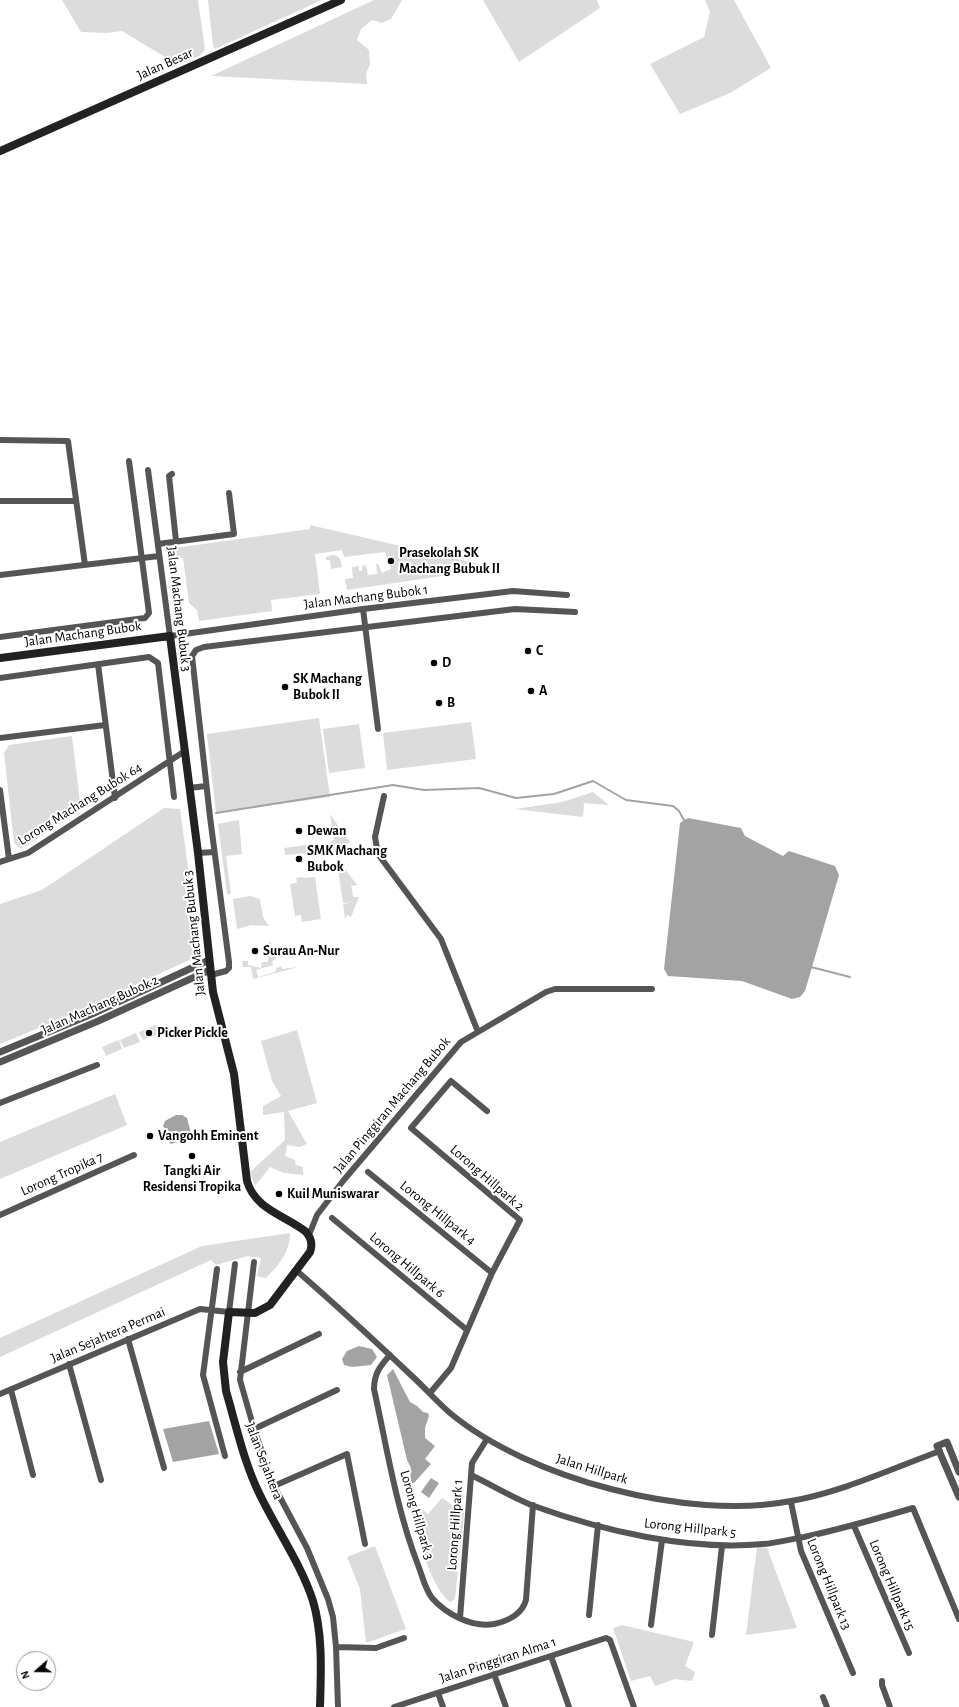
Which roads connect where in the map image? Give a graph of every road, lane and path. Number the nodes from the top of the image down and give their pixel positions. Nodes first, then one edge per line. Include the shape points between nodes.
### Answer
1 (341, 0) edge
2 (0, 151) edge
3 (0, 440) edge
4 (129, 460) dead end
5 (148, 470) dead end
6 (172, 474) dead end
7 (229, 493) dead end
8 (0, 501) edge
9 (76, 501) junction
10 (176, 541) junction
11 (158, 544) junction
12 (159, 556) junction
13 (142, 558) junction
14 (85, 565) junction
15 (0, 575) edge
16 (566, 595) dead end
17 (363, 609) junction
18 (574, 612) dead end
19 (365, 627) junction
20 (170, 636) junction
21 (0, 638) edge
22 (0, 658) edge
23 (98, 664) junction
24 (0, 678) edge
25 (105, 725) junction
26 (378, 729) dead end
27 (0, 738) edge
28 (185, 751) junction
29 (170, 762) junction
30 (206, 786) junction
31 (189, 788) junction
32 (0, 790) edge
33 (384, 796) dead end
34 (174, 797) dead end
35 (115, 798) junction
36 (214, 852) junction
37 (198, 853) junction
38 (9, 860) junction
39 (0, 862) edge
40 (209, 960) junction
41 (210, 973) junction
42 (154, 985) junction
43 (652, 989) dead end
44 (158, 994) junction
45 (478, 1032) junction
46 (0, 1052) edge
47 (0, 1062) edge
48 (97, 1065) dead end
49 (0, 1103) edge
50 (487, 1110) dead end
51 (134, 1155) dead end
52 (368, 1172) dead end
53 (0, 1215) edge
54 (332, 1218) dead end
55 (309, 1234) junction
56 (254, 1262) dead end
57 (235, 1264) dead end
58 (217, 1269) dead end
59 (297, 1271) junction
60 (492, 1273) junction
61 (212, 1311) junction
62 (229, 1312) junction
63 (247, 1314) junction
64 (467, 1330) junction
65 (319, 1334) dead end
66 (128, 1339) junction
67 (390, 1355) junction
68 (69, 1364) junction
69 (240, 1372) junction
70 (10, 1390) junction
71 (337, 1390) dead end
72 (430, 1393) junction
73 (0, 1394) edge
74 (254, 1429) junction
75 (487, 1439) junction
76 (940, 1451) junction
77 (225, 1456) dead end
78 (164, 1468) dead end
79 (959, 1472) edge
80 (33, 1475) dead end
81 (471, 1475) junction
82 (101, 1480) dead end
83 (274, 1486) junction
84 (959, 1497) edge
85 (791, 1502) junction
86 (533, 1505) junction
87 (598, 1525) junction
88 (854, 1526) junction
89 (797, 1538) junction
90 (662, 1540) junction
91 (365, 1544) dead end
92 (722, 1546) junction
93 (589, 1615) dead end
94 (460, 1618) junction
95 (959, 1619) edge
96 (651, 1625) dead end
97 (712, 1635) dead end
98 (404, 1638) dead end
99 (336, 1647) junction
100 (909, 1653) dead end
101 (551, 1656) junction
102 (853, 1673) dead end
103 (494, 1674) junction
104 (882, 1681) dead end
105 (438, 1693) junction
106 (823, 1697) dead end
107 (320, 1707) edge
108 (338, 1707) edge
109 (394, 1707) edge
110 (442, 1707) edge
111 (506, 1707) edge
112 (569, 1707) edge
113 (634, 1707) edge
114 (827, 1707) edge
115 (890, 1707) edge

1 - 2 main road, Jalan Besar
3 - 9 street via 68,441
4 - 13 street
5 - 11 street, Jalan Machang Bubuk 3
6 - 10 street via 169,476
7 - 10 street via 234,534
8 - 9 street
9 - 14 street
10 - 11 street
11 - 12 street, Jalan Machang Bubuk 3
12 - 13 street
12 - 20 street, Jalan Machang Bubuk 3
13 - 14 street
13 - 21 street via 149,613 144,618
14 - 15 street
16 - 17 street, Jalan Machang Bubok 1 via 513,591
17 - 19 street
17 - 20 street, Jalan Machang Bubok 1
18 - 19 street via 515,609
19 - 26 street
19 - 30 street via 196,650 192,656
20 - 22 main road, Jalan Machang Bubok
20 - 28 main road, Jalan Machang Bubuk 3
23 - 24 street
23 - 25 street
23 - 29 street, Jalan Machang Bubuk 3 via 150,657 158,663
25 - 27 street
25 - 35 street
28 - 29 street, Lorong Machang Bubok 64
28 - 31 main road, Jalan Machang Bubuk 3
29 - 34 street, Jalan Machang Bubuk 3
29 - 35 street, Lorong Machang Bubok 64
30 - 31 street
30 - 36 street
31 - 37 main road, Jalan Machang Bubuk 3
32 - 38 street
33 - 45 street via 375,837 378,854 441,939
35 - 38 street, Lorong Machang Bubok 64 via 28,853
36 - 37 street
36 - 41 street via 229,968 226,971
37 - 40 main road, Jalan Machang Bubuk 3
38 - 39 street, Lorong Machang Bubok 64
40 - 41 main road, Jalan Machang Bubuk 3
40 - 42 street, Jalan Machang Bubok 2
41 - 44 street, Jalan Machang Bubok 2
41 - 55 main road, Jalan Machang Bubuk 3 via 216,1009 234,1074 249,1188 266,1207
42 - 44 street
42 - 46 street, Jalan Machang Bubok 2
43 - 45 street, Jalan Pinggiran Machang Bubok via 555,988
44 - 47 street, Jalan Machang Bubok 2
45 - 55 street, Jalan Pinggiran Machang Bubok via 461,1042 343,1181 317,1215
48 - 49 street
50 - 60 street, Lorong Hillpark 2 via 451,1081 411,1128 520,1220
51 - 53 street, Lorong Tropika 7
52 - 60 street, Lorong Hillpark 4
54 - 64 street, Lorong Hillpark 6
55 - 59 main road via 311,1248
56 - 63 street
57 - 62 street, Jalan Sejahtera
58 - 61 street
59 - 63 main road via 270,1305
59 - 67 street, Jalan Hillpark
60 - 64 street, Lorong Hillpark 2
61 - 62 street, Jalan Sejahtera Permai
61 - 66 street, Jalan Sejahtera Permai via 200,1310
61 - 77 street via 203,1375
62 - 63 main road
62 - 107 main road, Jalan Sejahtera via 223,1362 226,1391 260,1494 313,1601 320,1651
63 - 69 street
64 - 72 street, Lorong Hillpark 2 via 452,1368
65 - 69 street
66 - 68 street, Jalan Sejahtera Permai
66 - 78 street
67 - 72 street, Jalan Hillpark
67 - 94 street, Lorong Hillpark 3 via 377,1370 374,1389 405,1529 432,1597
68 - 70 street, Jalan Sejahtera Permai
68 - 82 street
69 - 74 street
70 - 73 street, Jalan Sejahtera Permai
70 - 80 street
71 - 74 street
72 - 75 street, Jalan Hillpark via 450,1412
74 - 83 street
75 - 81 street, Lorong Hillpark 1 via 472,1463
75 - 85 street, Jalan Hillpark via 562,1474 666,1501 720,1507
76 - 79 street via 937,1446 947,1442
76 - 84 street
76 - 85 street, Jalan Hillpark via 848,1486
81 - 86 street, Lorong Hillpark 5
81 - 94 street, Lorong Hillpark 1
83 - 91 street via 347,1454
83 - 99 street via 306,1548 328,1599
85 - 89 street, Lorong Hillpark 13
86 - 87 street, Lorong Hillpark 5
86 - 94 street, Lorong Hillpark 3 via 524,1608 503,1622 491,1624 470,1622
87 - 90 street, Lorong Hillpark 5
87 - 93 street
88 - 89 street, Lorong Hillpark 5
88 - 95 street, Lorong Hillpark 5 via 913,1508
88 - 100 street, Lorong Hillpark 15
89 - 92 street, Lorong Hillpark 5 via 764,1544
89 - 102 street, Lorong Hillpark 13
90 - 92 street, Lorong Hillpark 5
90 - 96 street
92 - 97 street
98 - 99 street via 376,1648
99 - 108 street
101 - 103 street, Jalan Pinggiran Alma 1
101 - 112 street
101 - 113 street, Jalan Pinggiran Alma 1 via 602,1639 610,1640
103 - 105 street, Jalan Pinggiran Alma 1
103 - 111 street
104 - 115 street
105 - 109 street, Jalan Pinggiran Alma 1
105 - 110 street
106 - 114 street

